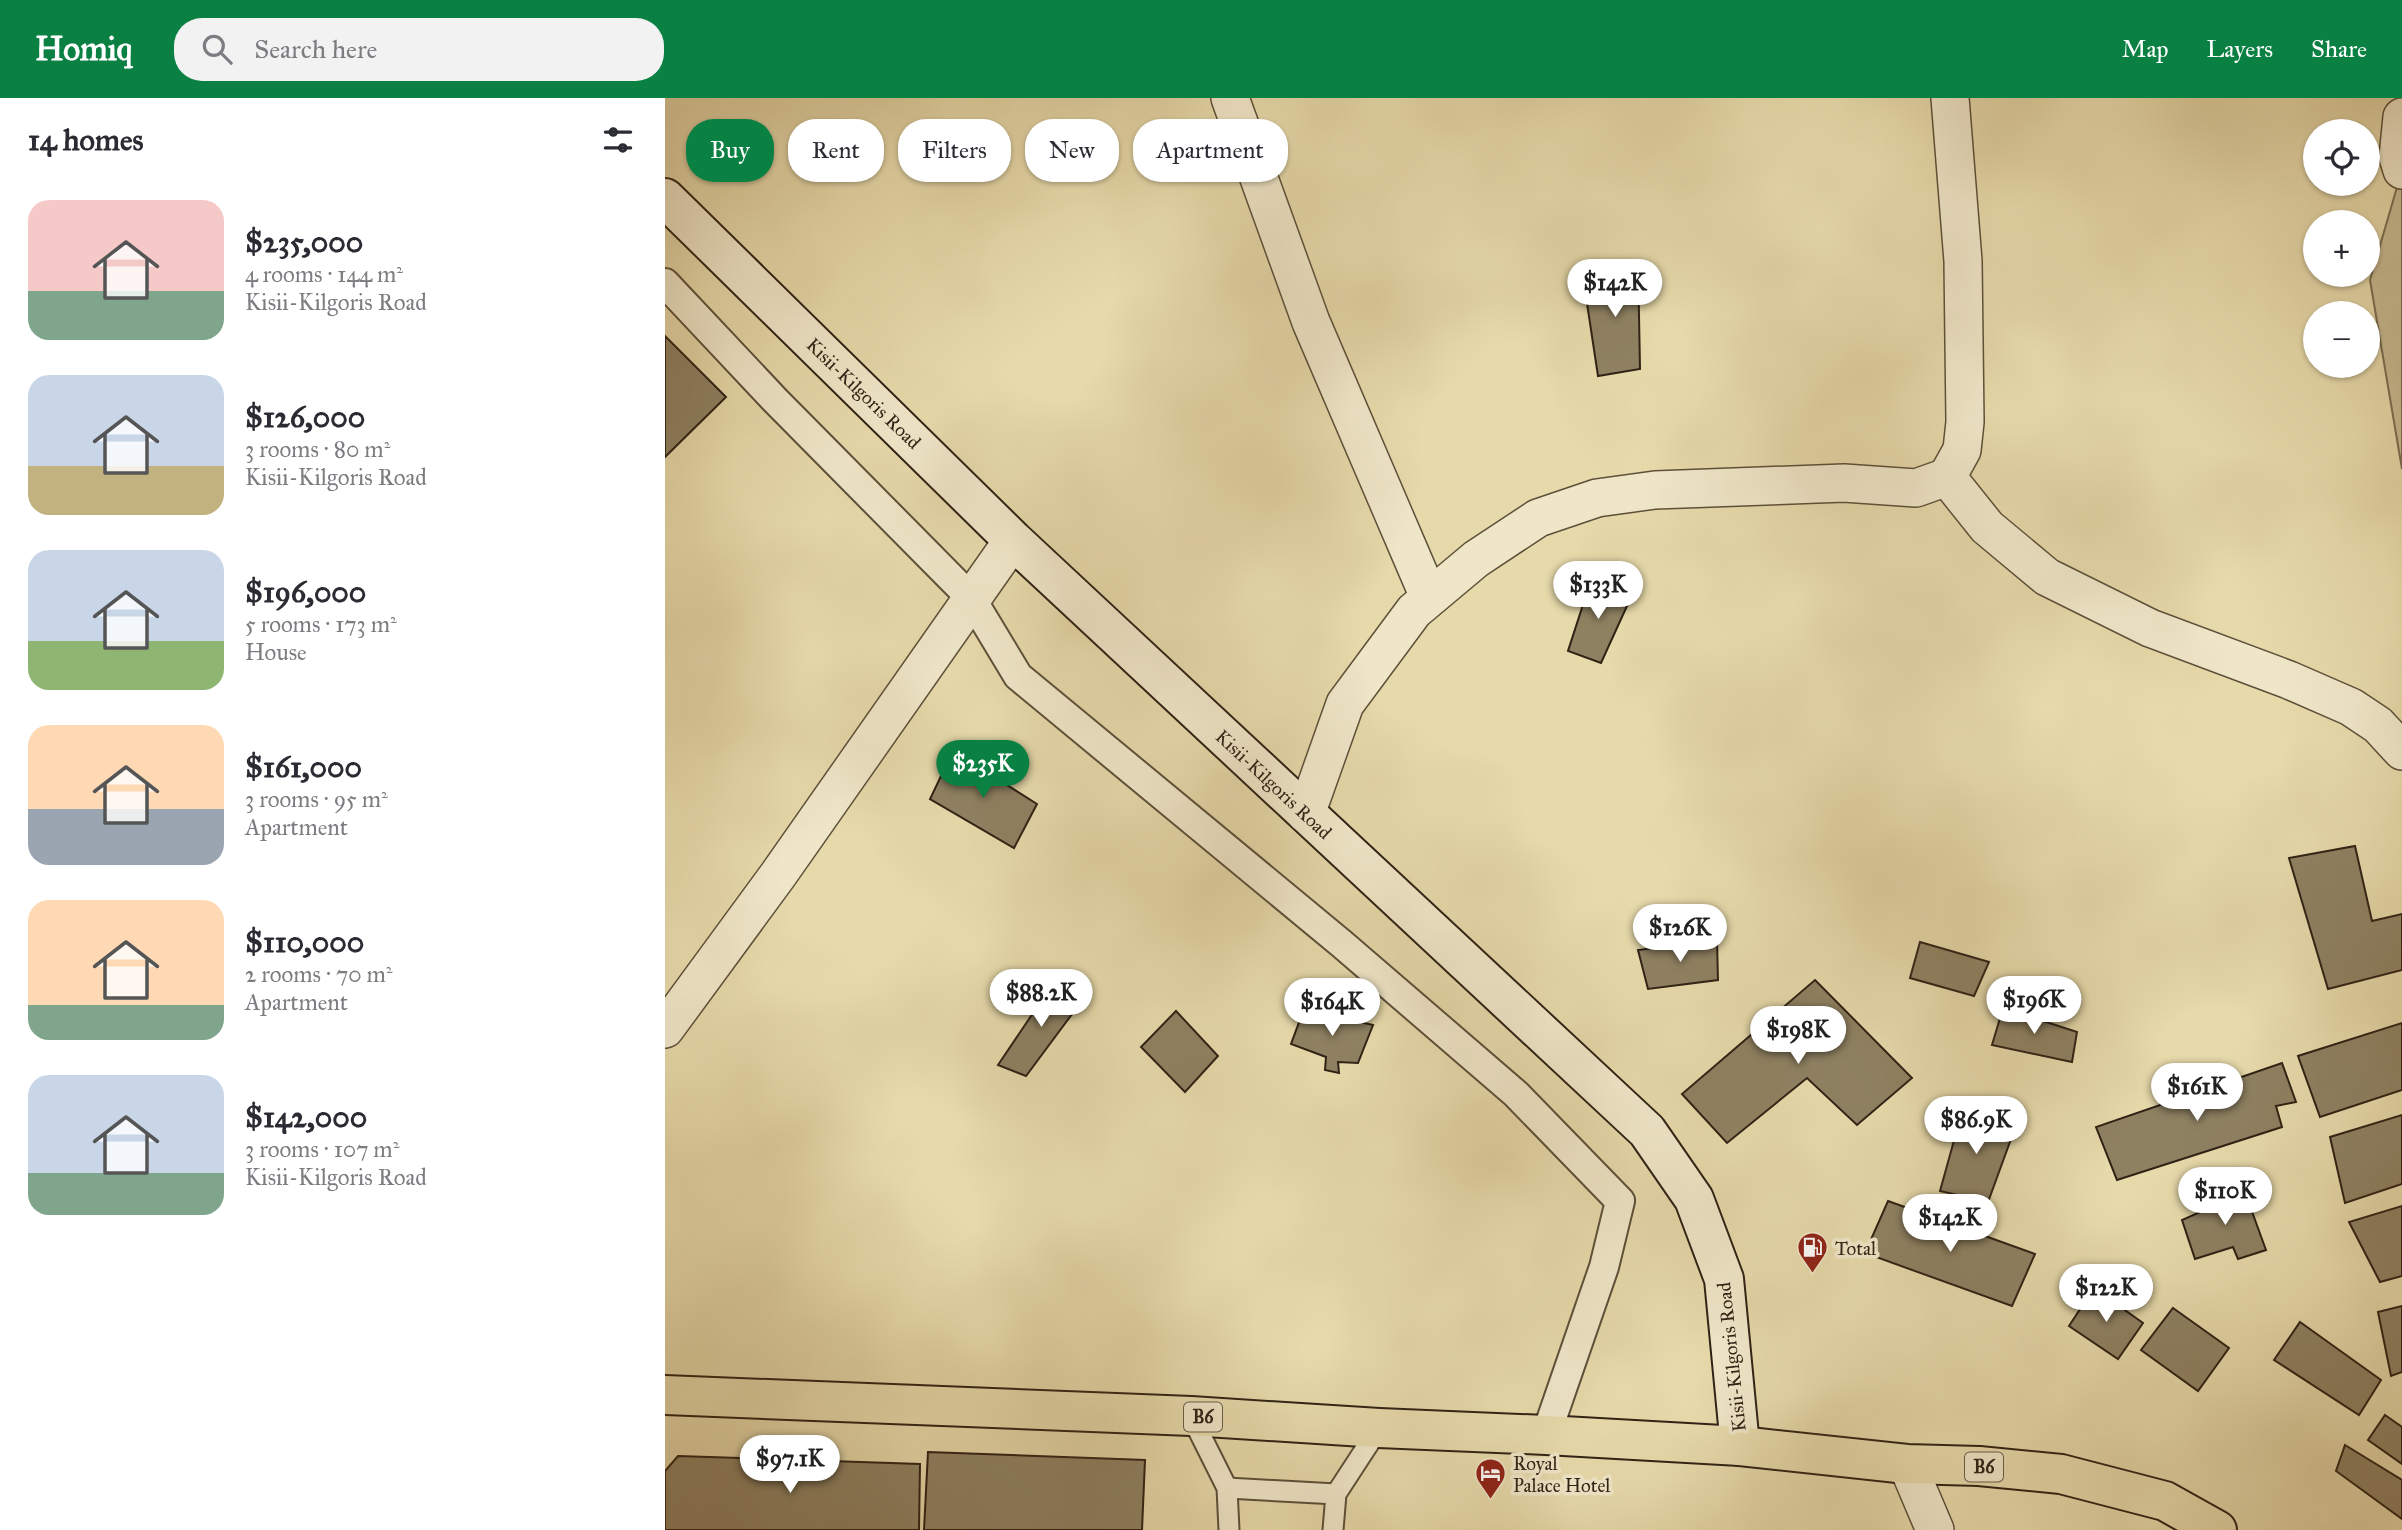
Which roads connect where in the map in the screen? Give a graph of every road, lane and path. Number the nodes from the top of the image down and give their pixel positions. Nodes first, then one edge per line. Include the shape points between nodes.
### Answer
1 (1230, 98) edge
2 (1950, 98) edge
3 (2402, 117) edge
4 (2402, 170) edge
5 (665, 198) edge
6 (665, 284) edge
7 (1947, 477) junction
8 (1013, 540) junction
9 (1429, 597) junction
10 (971, 598) junction
11 (2402, 751) edge
12 (1306, 814) junction
13 (665, 1030) edge
14 (665, 1395) edge
15 (1191, 1416) junction
16 (1379, 1428) junction
17 (1546, 1435) junction
18 (1740, 1446) junction
19 (1907, 1464) junction
20 (1227, 1488) junction
21 (1336, 1494) junction
22 (1229, 1530) edge
23 (1333, 1530) edge
24 (1935, 1530) edge
25 (2217, 1530) edge

1 - 9 street via 1311,322
2 - 7 street via 1963,261 1965,422 1962,450
3 - 4 street via 2398,158
5 - 8 main road, Kisii-Kilgoris Road
6 - 10 street
7 - 9 street via 1916,488 1844,483 1655,490 1597,498 1538,518
7 - 11 street via 1987,527 2047,577 2150,628 2351,707 2378,725
8 - 10 street
8 - 12 main road, Kisii-Kilgoris Road
9 - 12 street via 1345,704
10 - 13 street
10 - 17 street via 1018,676 1516,1094 1620,1201 1604,1267
12 - 18 main road, Kisii-Kilgoris Road via 1647,1131 1687,1187 1724,1279
14 - 15 highway, B6
15 - 16 highway, B6
15 - 20 lane
16 - 17 highway, B6
16 - 21 lane
17 - 18 highway, B6
18 - 19 highway, B6
19 - 24 street
19 - 25 highway, B6 via 2061,1474 2165,1501
20 - 21 lane
20 - 22 lane
21 - 23 lane

